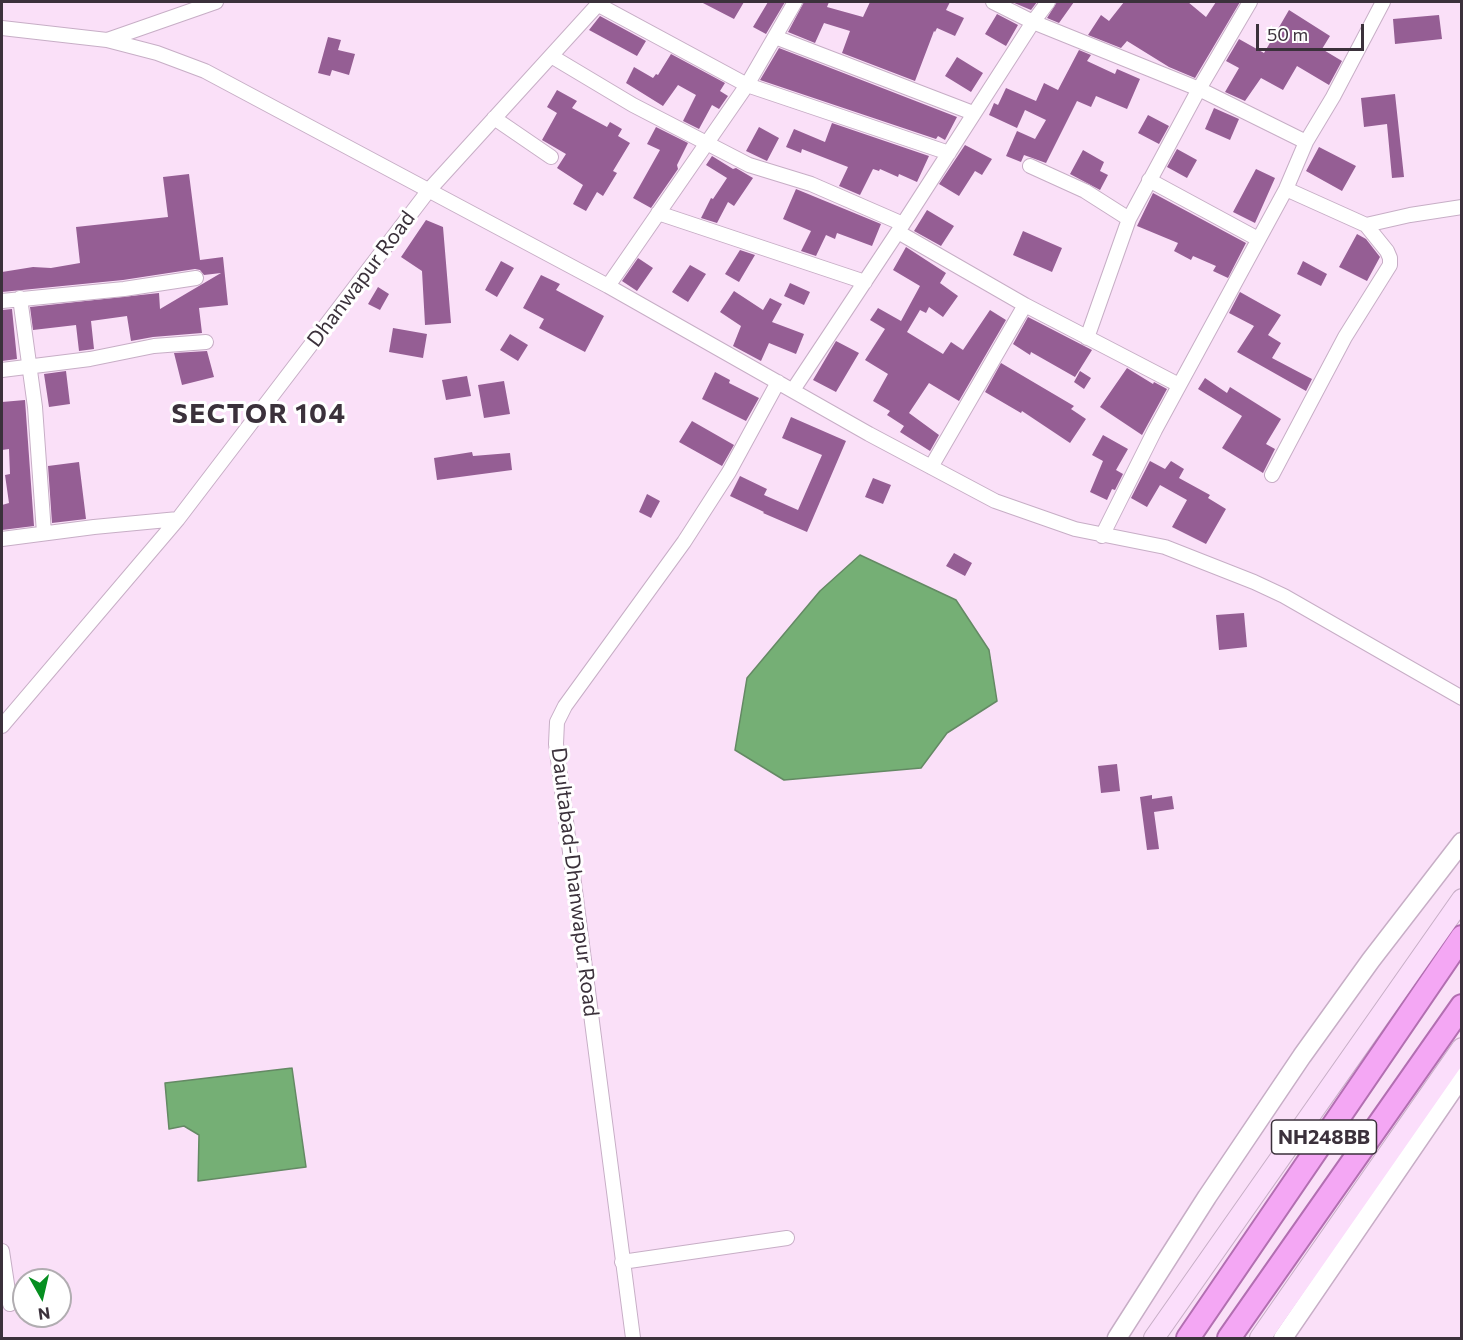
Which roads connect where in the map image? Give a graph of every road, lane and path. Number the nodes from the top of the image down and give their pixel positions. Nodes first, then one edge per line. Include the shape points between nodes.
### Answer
1 (216, 2) edge
2 (993, 2) edge
3 (1048, 2) edge
4 (1250, 2) edge
5 (1383, 2) edge
6 (599, 3) edge
7 (791, 3) edge
8 (1033, 22) junction
9 (2, 28) edge
10 (775, 37) junction
11 (107, 40) junction
12 (551, 56) junction
13 (747, 85) junction
14 (1199, 89) junction
15 (974, 113) junction
16 (494, 118) junction
17 (1306, 142) junction
18 (705, 143) junction
19 (949, 153) junction
20 (551, 157) dead end
21 (1030, 166) dead end
22 (1149, 180) junction
23 (1286, 189) junction
24 (429, 190) junction
25 (1461, 207) edge
26 (658, 213) junction
27 (1129, 219) junction
28 (1366, 225) junction
29 (901, 228) junction
30 (1258, 239) junction
31 (196, 278) dead end
32 (865, 282) junction
33 (608, 285) junction
34 (20, 298) junction
35 (2, 301) edge
36 (1025, 305) junction
37 (1087, 338) junction
38 (206, 342) dead end
39 (28, 367) junction
40 (2, 370) edge
41 (778, 382) junction
42 (1179, 385) junction
43 (793, 390) junction
44 (931, 466) junction
45 (1272, 475) dead end
46 (178, 519) junction
47 (44, 533) junction
48 (1102, 536) junction
49 (2, 539) edge
50 (1461, 698) edge
51 (2, 726) edge
52 (1461, 842) edge
53 (1461, 899) edge
54 (1461, 937) edge
55 (1461, 1006) edge
56 (1461, 1048) edge
57 (1461, 1076) edge
58 (787, 1239) dead end
59 (2, 1251) edge
60 (622, 1262) junction
61 (10, 1304) dead end
62 (633, 1338) edge
63 (1117, 1338) edge
64 (1154, 1338) edge
65 (1188, 1338) edge
66 (1229, 1338) edge
67 (1260, 1338) edge
68 (1283, 1338) edge

1 - 11 street
2 - 8 street
3 - 8 street
4 - 14 street
5 - 17 street
6 - 12 street
6 - 13 street
7 - 10 street
8 - 14 street
8 - 15 street
9 - 11 street, Dhanwapur Road
10 - 13 street
10 - 15 street
11 - 24 street, Dhanwapur Road via 205,71
12 - 16 street
12 - 18 street
13 - 18 street
13 - 19 street
14 - 17 street
14 - 22 street
15 - 19 street
16 - 20 street
16 - 24 street
17 - 23 street
18 - 26 street
18 - 29 street via 749,165 811,184
19 - 29 street
21 - 27 street via 1085,191
22 - 27 street
22 - 30 street
23 - 28 street
23 - 30 street
24 - 33 street
24 - 46 street, Dhanwapur Road
25 - 28 street
26 - 32 street
26 - 33 street
27 - 37 street
28 - 45 street via 1387,251 1390,265 1345,337
29 - 32 street
29 - 36 street
30 - 42 street
31 - 34 street via 101,292
32 - 43 street
33 - 41 street
34 - 35 street
34 - 39 street
36 - 37 street
36 - 44 street
37 - 42 street
38 - 39 street via 154,346
39 - 40 street
39 - 47 street via 35,407
41 - 43 street
41 - 60 street, Daultabad-Dhanwapur Road via 691,532 557,722 556,744
42 - 48 street
43 - 44 street
44 - 48 street via 995,501
46 - 47 street
46 - 51 street, Dhanwapur Road
47 - 49 street
48 - 50 street via 1165,547 1254,582
52 - 63 street via 1302,1056
53 - 64 main road
54 - 65 highway, NH248BB
55 - 66 highway, NH248BB
56 - 67 main road
57 - 68 street
58 - 60 street
59 - 61 street
60 - 62 street, Daultabad-Dhanwapur Road

